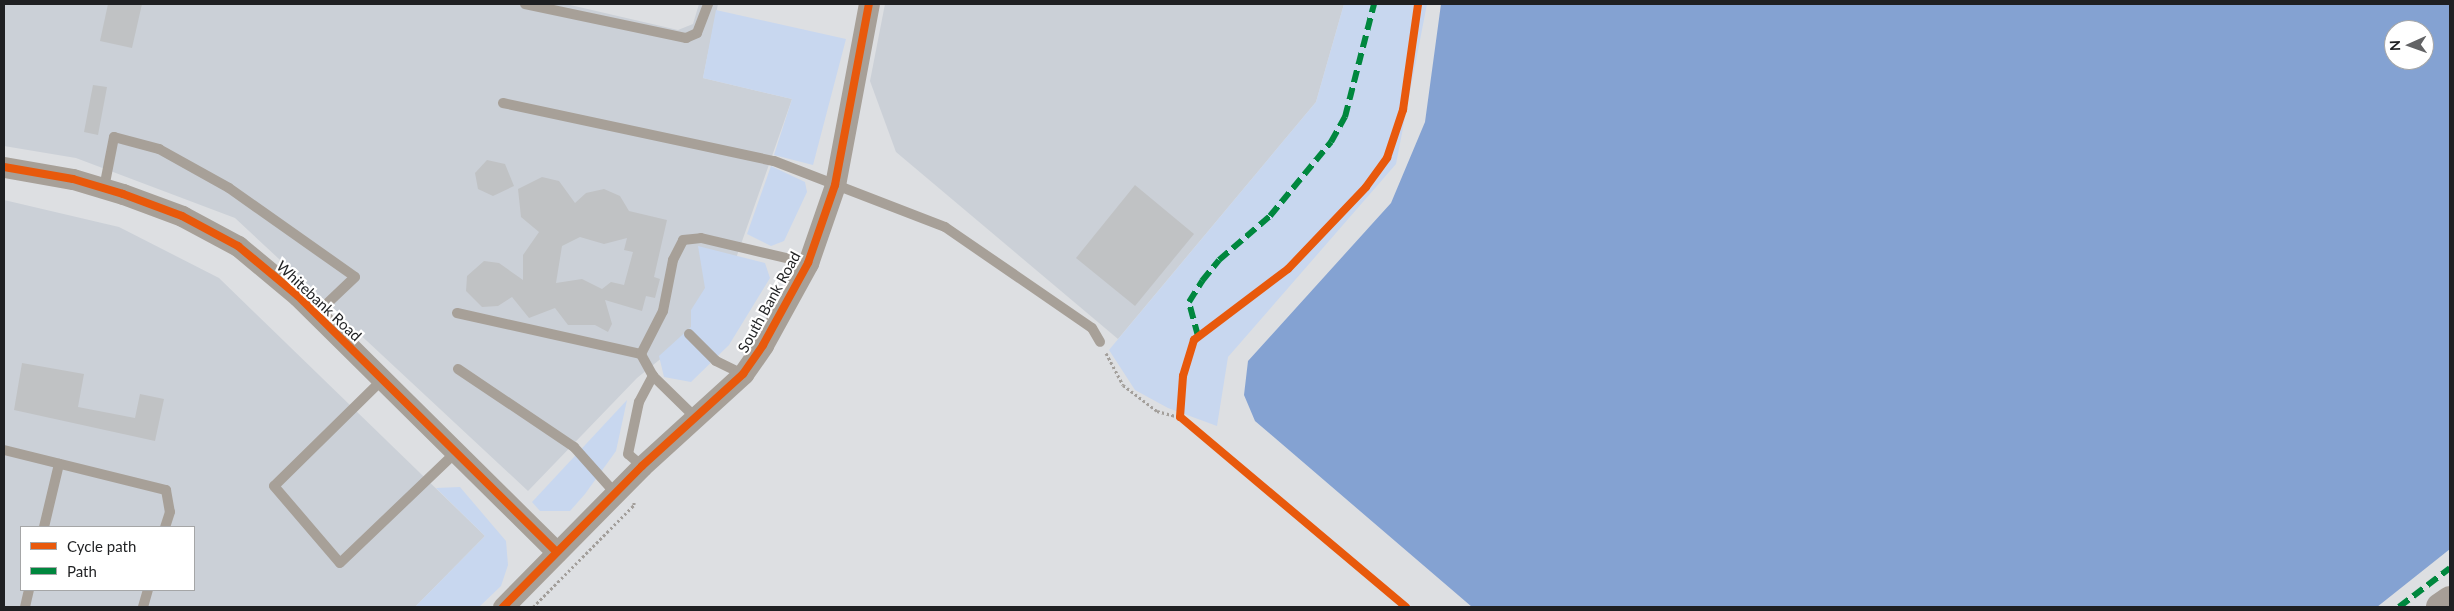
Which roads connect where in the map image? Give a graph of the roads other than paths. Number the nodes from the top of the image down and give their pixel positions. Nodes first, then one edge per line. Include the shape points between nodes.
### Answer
1 (525, 4) edge
2 (708, 4) edge
3 (870, 4) edge
4 (503, 102) dead end
5 (4, 167) edge
6 (835, 184) junction
7 (104, 188) junction
8 (808, 263) junction
9 (457, 313) dead end
10 (315, 315) junction
11 (690, 334) dead end
12 (1100, 342) road end
13 (641, 354) junction
14 (458, 369) dead end
15 (743, 374) junction
16 (653, 376) junction
17 (382, 380) junction
18 (697, 419) junction
19 (4, 450) edge
20 (455, 452) junction
21 (59, 464) junction
22 (642, 466) junction
23 (615, 493) junction
24 (44, 526) edge
25 (165, 526) edge
26 (557, 552) junction
27 (29, 591) edge
28 (148, 591) edge
29 (2450, 600) edge
30 (25, 607) edge
31 (143, 607) edge
32 (503, 607) edge
33 (2440, 607) edge

1 - 2 lane via 686,38 697,33
3 - 6 street, South Bank Road
4 - 6 lane via 774,161
5 - 7 street, Whitebank Road
6 - 8 street, South Bank Road
6 - 12 lane via 945,227 1092,328
7 - 10 street, Whitebank Road via 182,216 238,246
7 - 10 lane via 114,137 159,149 229,188 355,277
8 - 13 lane via 701,238 683,240 673,260 663,311
8 - 15 street, South Bank Road
9 - 13 lane
10 - 17 street, Whitebank Road
11 - 15 lane via 716,361
13 - 16 lane
14 - 23 lane via 574,447
15 - 18 street, South Bank Road
16 - 18 lane
16 - 22 lane via 639,402 628,454
17 - 20 street, Whitebank Road
17 - 20 lane via 274,486 340,563
18 - 22 street, South Bank Road
19 - 21 lane
20 - 26 street, Whitebank Road
21 - 24 lane
21 - 25 lane via 166,490 170,512
22 - 23 street, South Bank Road
23 - 26 street, South Bank Road
26 - 32 street, South Bank Road
27 - 30 lane
28 - 31 lane
29 - 33 main road

